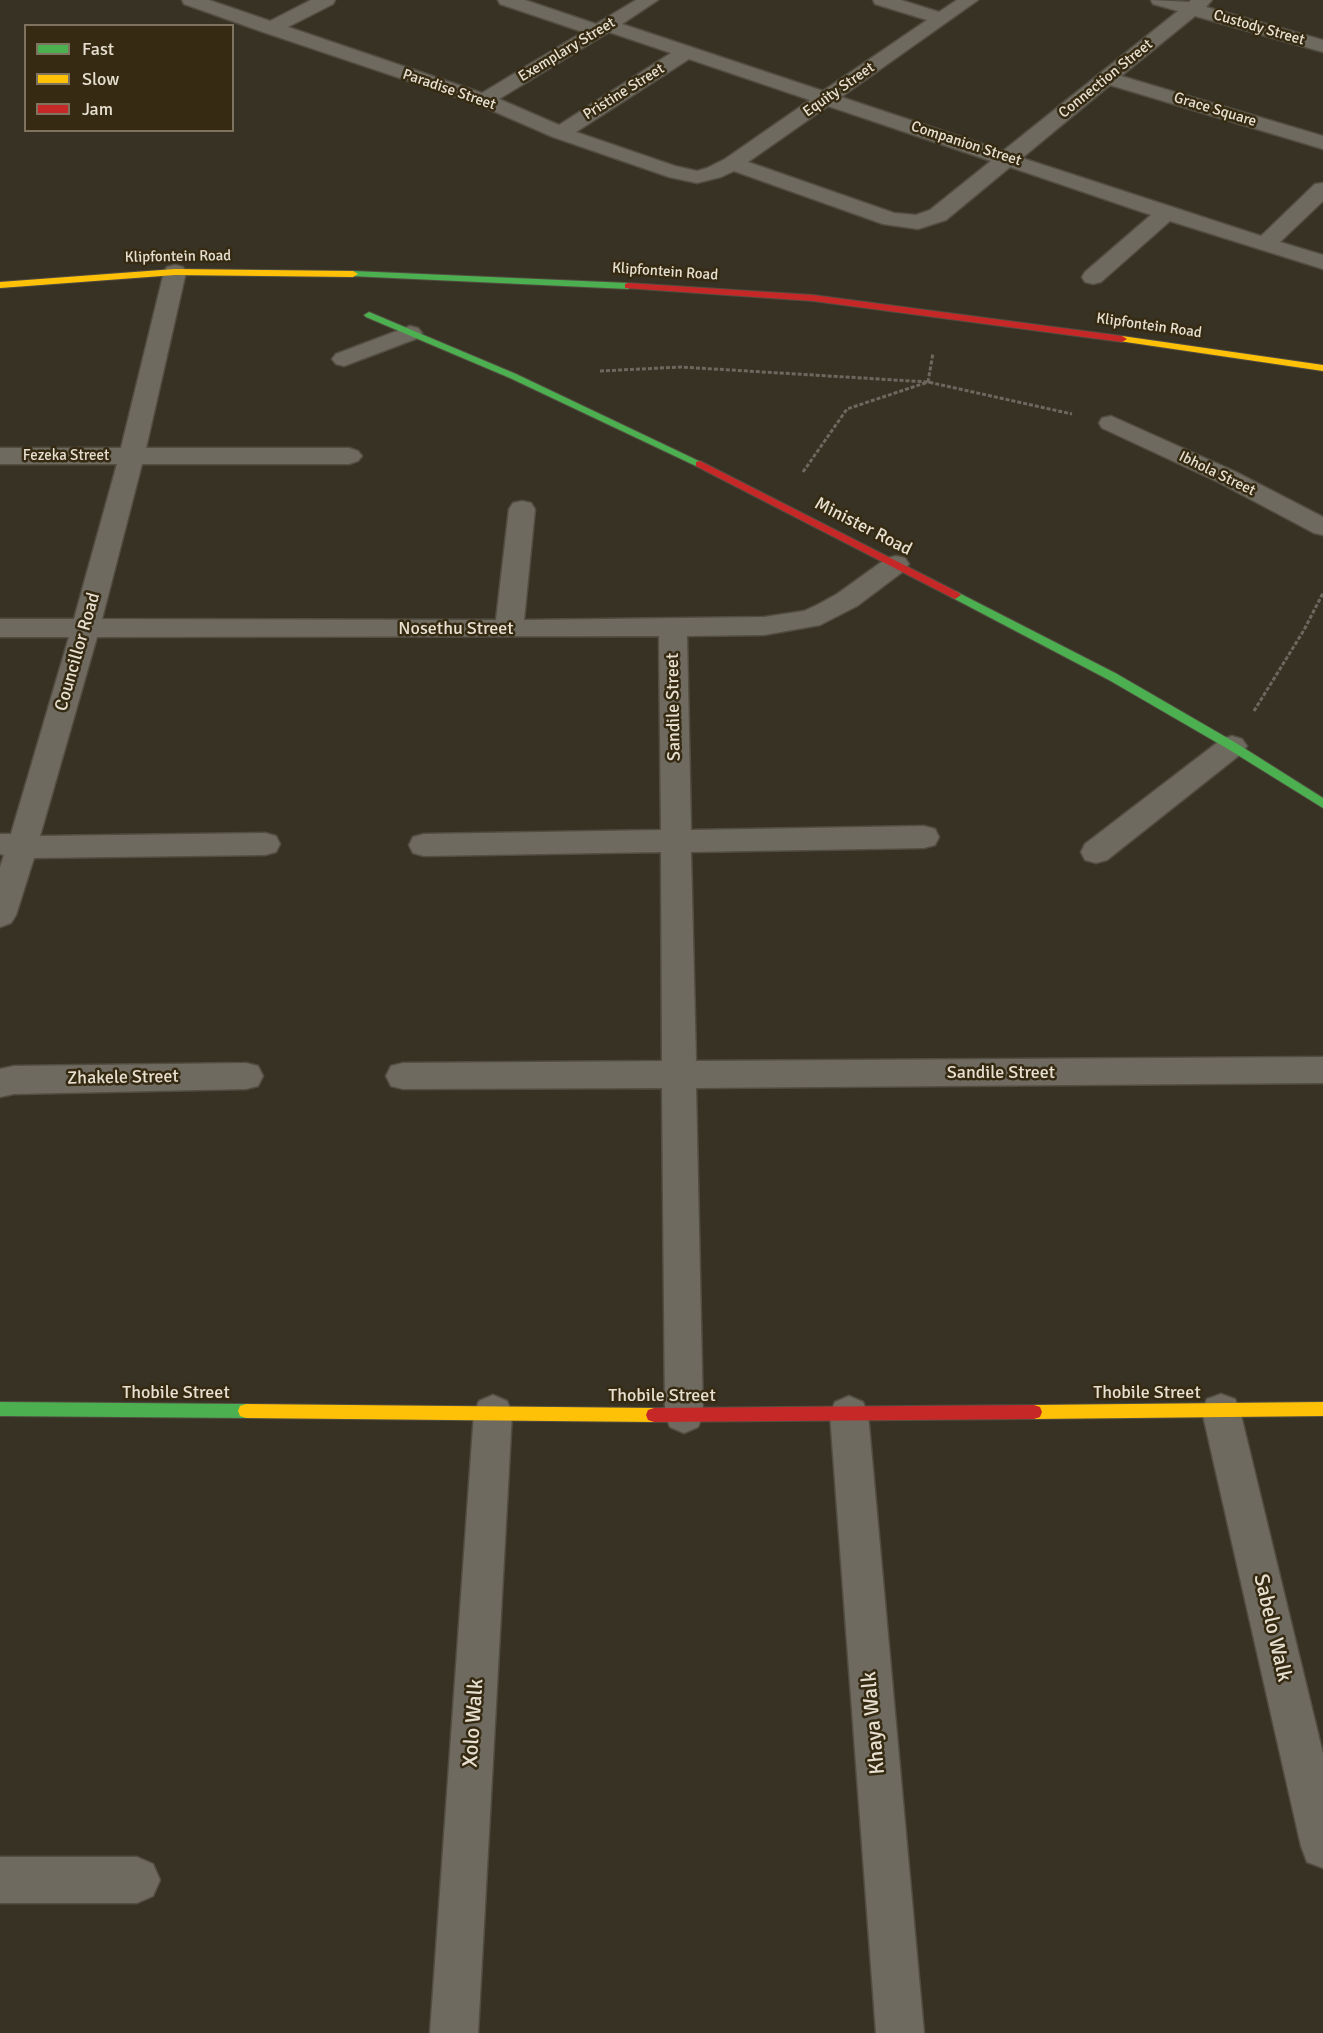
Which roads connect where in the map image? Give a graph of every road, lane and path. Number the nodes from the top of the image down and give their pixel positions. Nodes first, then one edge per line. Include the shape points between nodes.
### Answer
1 (191, 0) edge
2 (326, 0) edge
3 (507, 0) edge
4 (649, 0) edge
5 (882, 0) edge
6 (969, 0) edge
7 (1160, 0) edge
8 (1197, 5) edge
9 (942, 18) junction
10 (270, 28) junction
11 (604, 29) junction
12 (1323, 46) edge
13 (687, 52) junction
14 (1107, 78) junction
15 (828, 99) junction
16 (484, 100) junction
17 (560, 133) junction
18 (1323, 143) edge
19 (1009, 158) junction
20 (732, 163) junction
21 (706, 176) joint
22 (1323, 189) edge
23 (1166, 213) junction
24 (1265, 244) junction
25 (1323, 262) edge
26 (175, 272) junction
27 (1093, 277) dead end
28 (0, 285) edge
29 (369, 315) dead end
30 (410, 333) junction
31 (344, 359) dead end
32 (1323, 368) edge
33 (594, 372) dead end
34 (928, 382) junction
35 (1111, 423) joint
36 (0, 456) edge
37 (349, 456) dead end
38 (131, 457) junction
39 (775, 502) junction
40 (522, 509) dead end
41 (1323, 527) edge
42 (896, 564) junction
43 (1323, 593) edge
44 (86, 626) junction
45 (0, 628) edge
46 (673, 628) junction
47 (509, 629) junction
48 (1232, 746) junction
49 (1323, 804) edge
50 (924, 837) dead end
51 (676, 841) junction
52 (266, 844) dead end
53 (424, 845) dead end
54 (11, 846) edge
55 (1096, 852) dead end
56 (0, 915) edge
57 (1323, 1070) edge
58 (679, 1075) junction
59 (246, 1076) dead end
60 (403, 1076) dead end
61 (0, 1083) edge
62 (0, 1409) edge
63 (1323, 1409) edge
64 (1221, 1410) junction
65 (493, 1413) junction
66 (849, 1414) junction
67 (684, 1415) junction
68 (1323, 1846) edge
69 (0, 1880) edge
70 (137, 1880) dead end
71 (454, 2033) edge
72 (900, 2033) edge

1 - 10 street, Paradise Street
2 - 10 street
3 - 11 street, Companion Street
4 - 11 street, Exemplary Street
5 - 9 street
6 - 9 street, Equity Street
7 - 8 street, Custody Street
8 - 12 street, Custody Street
8 - 14 street, Connection Street
9 - 15 street, Equity Street
10 - 16 street, Paradise Street
11 - 13 street, Companion Street
11 - 16 street, Exemplary Street
13 - 15 street, Companion Street
13 - 17 street, Pristine Street
14 - 18 street, Grace Square
14 - 19 street, Connection Street
15 - 19 street, Companion Street
15 - 20 street, Equity Street
16 - 17 street, Paradise Street
17 - 21 street, Paradise Street via 676,174
19 - 20 street via 938,215 918,222 891,219
19 - 23 street, Companion Street
20 - 21 street, Equity Street
22 - 24 street
23 - 24 street, Companion Street
23 - 27 street
24 - 25 street, Companion Street
26 - 28 street, Klipfontein Road
26 - 32 street, Klipfontein Road via 383,274 813,298
26 - 38 street, Councillor Road
29 - 30 street, Minister Road
30 - 31 street
30 - 39 street, Minister Road via 523,380
33 - 34 path via 681,367
34 - 35 path
34 - 39 path via 848,409 795,483
35 - 41 street, Ibhola Street
36 - 38 street, Fezeka Street
37 - 38 street
38 - 44 street, Councillor Road
39 - 42 street, Minister Road
40 - 47 street
42 - 46 street, Nosethu Street via 847,600 810,619 765,626
42 - 48 street, Minister Road via 1113,677
43 - 48 path
44 - 45 street, Nosethu Street
44 - 47 street, Nosethu Street
44 - 54 street, Councillor Road
46 - 47 street, Nosethu Street
46 - 51 street, Sandile Street
48 - 49 street, Minister Road
48 - 55 street
50 - 51 street
51 - 53 street
51 - 58 street, Sandile Street
52 - 54 street
54 - 56 street, Councillor Road
57 - 58 street, Sandile Street
58 - 60 street, Sandile Street
58 - 67 street, Sandile Street
59 - 61 street, Zhakele Street
62 - 65 street, Thobile Street
63 - 64 street, Thobile Street
64 - 66 street, Thobile Street
64 - 68 street, Sabelo Walk
65 - 67 street, Thobile Street
65 - 71 street, Xolo Walk
66 - 67 street, Thobile Street
66 - 72 street, Khaya Walk
69 - 70 street

